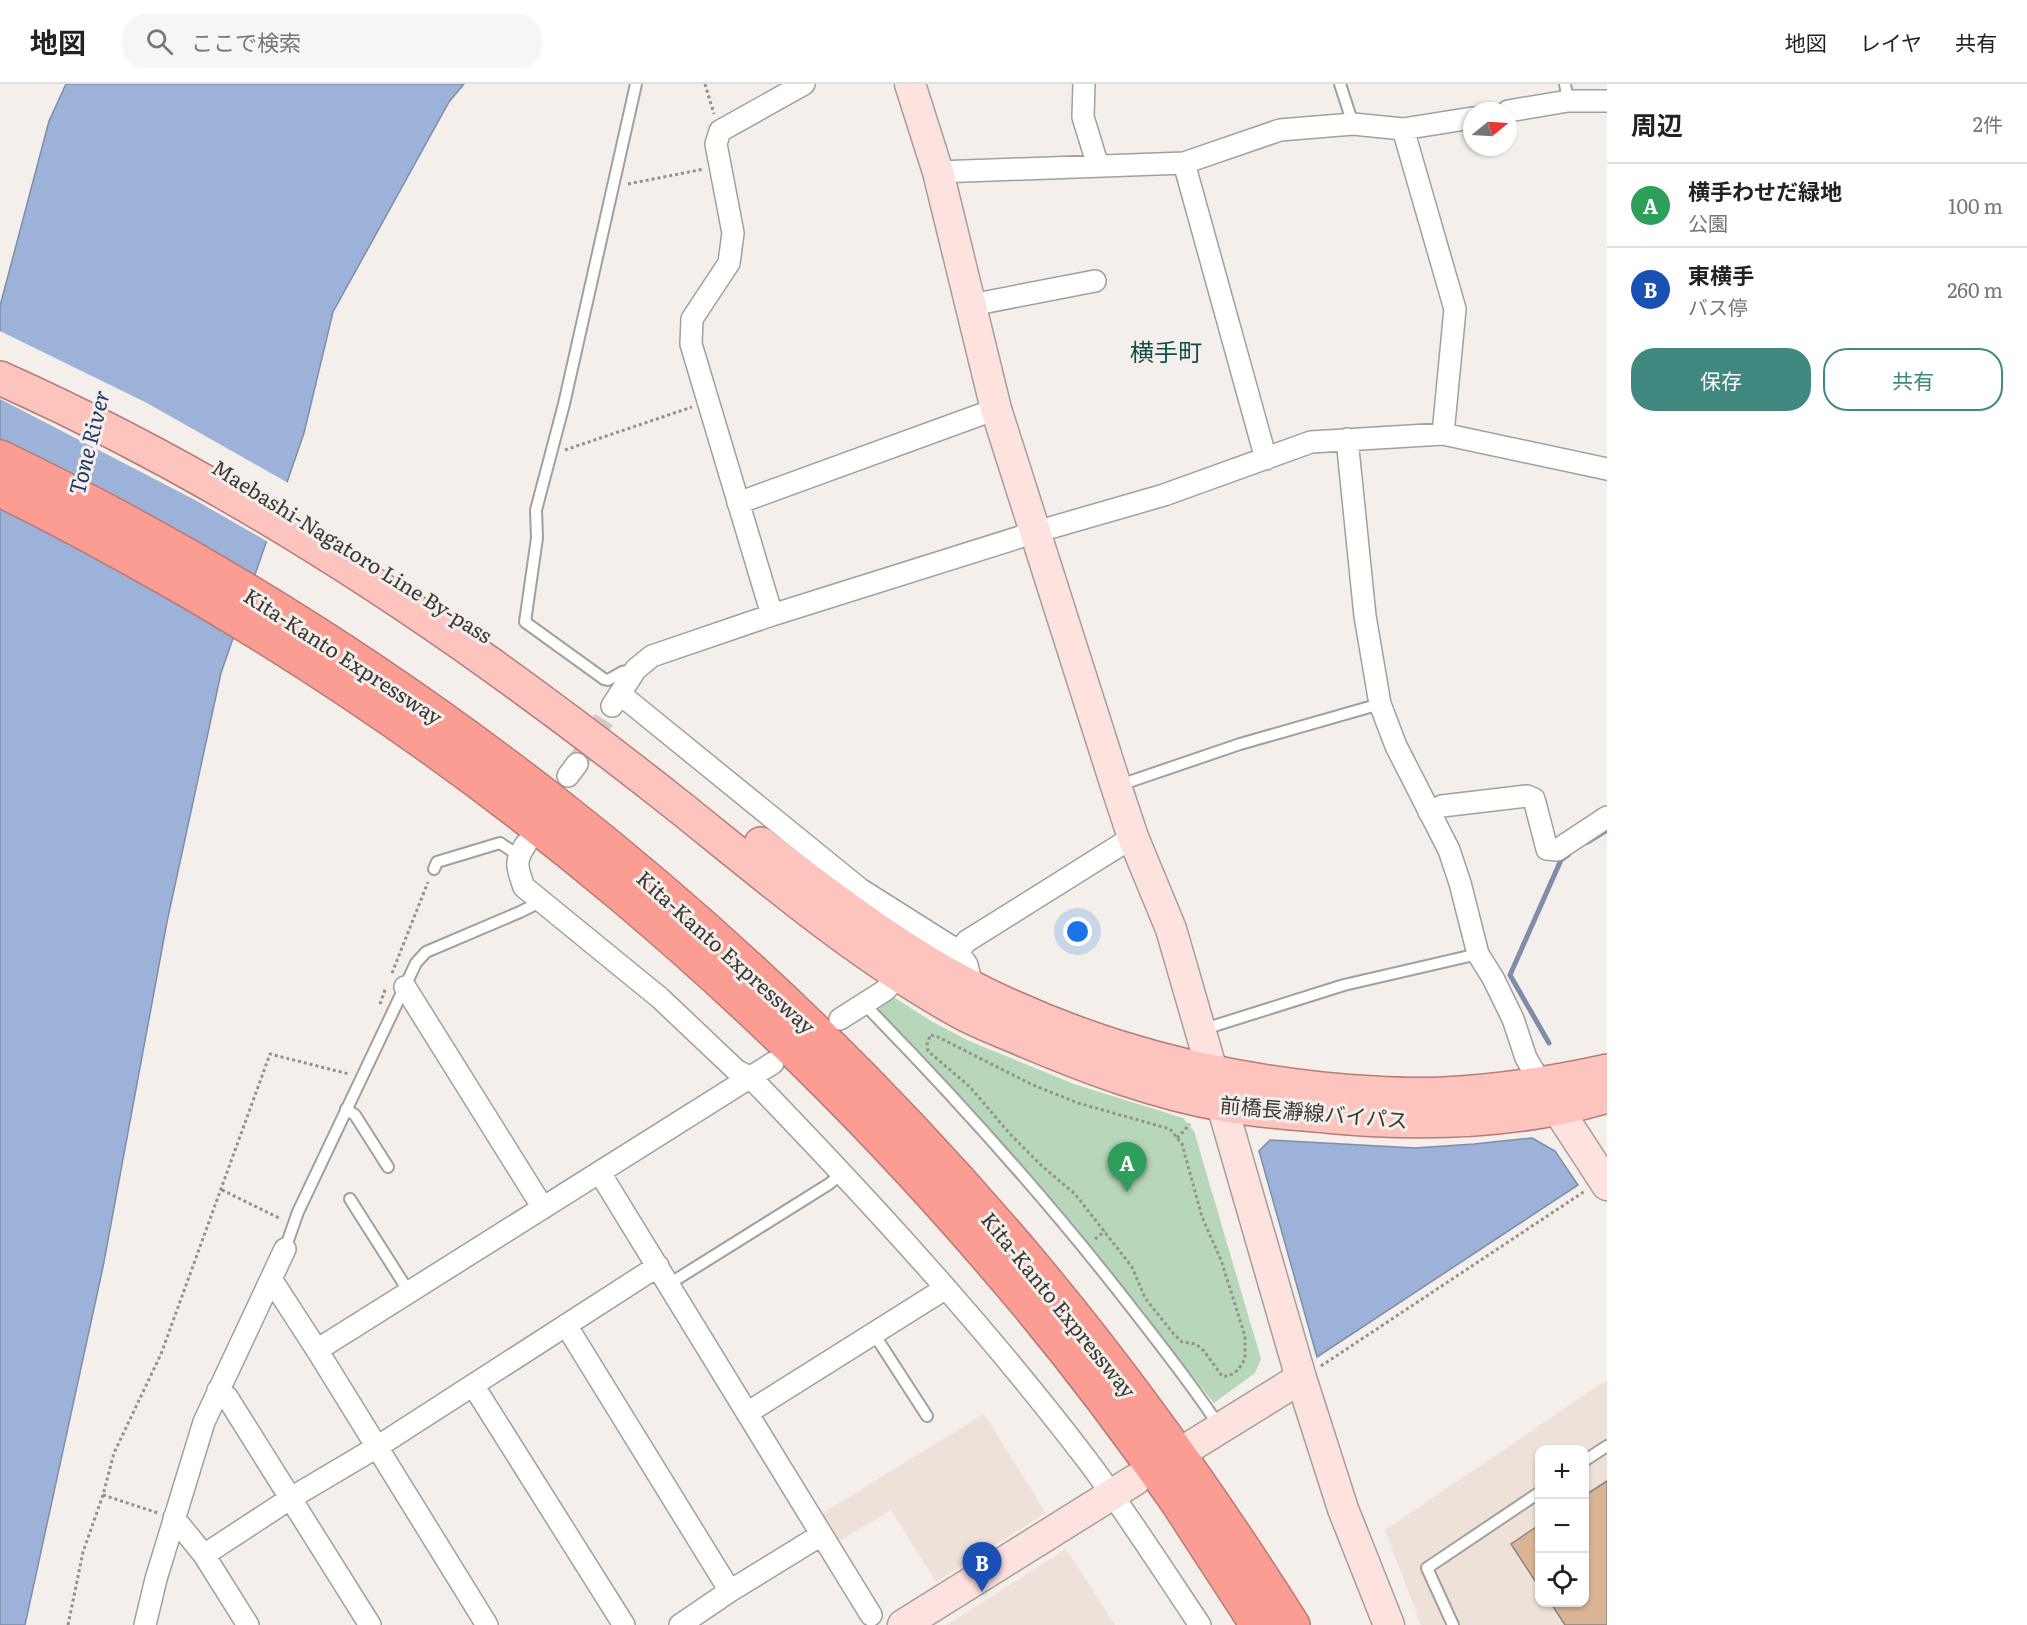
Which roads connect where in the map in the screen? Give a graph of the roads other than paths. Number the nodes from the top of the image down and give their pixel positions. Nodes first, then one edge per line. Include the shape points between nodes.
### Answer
1 (636, 84) edge
2 (804, 84) edge
3 (910, 84) edge
4 (1084, 84) edge
5 (1340, 84) edge
6 (1566, 92) edge
7 (1607, 101) edge
8 (1517, 108) edge
9 (1463, 119) edge
10 (1353, 124) junction
11 (1403, 129) junction
12 (1184, 163) junction
13 (1098, 166) junction
14 (938, 172) junction
15 (1095, 281) dead end
16 (970, 305) junction
17 (0, 353) edge
18 (0, 378) edge
19 (996, 409) junction
20 (1443, 434) junction
21 (1347, 439) junction
22 (0, 457) edge
23 (1266, 459) junction
24 (1607, 469) edge
25 (0, 490) edge
26 (738, 504) junction
27 (1036, 532) junction
28 (772, 615) junction
29 (494, 653) junction
30 (636, 669) junction
31 (1380, 704) junction
32 (461, 750) junction
33 (1116, 786) junction
34 (1430, 812) junction
35 (1607, 817) edge
36 (1133, 837) junction
37 (522, 849) joint
38 (434, 869) dead end
39 (542, 901) junction
40 (958, 951) junction
41 (1478, 954) junction
42 (900, 975) junction
43 (972, 986) junction
44 (405, 987) junction
45 (864, 1004) junction
46 (840, 1020) dead end
47 (1201, 1030) junction
48 (773, 1063) dead end
49 (1607, 1071) edge
50 (751, 1078) junction
51 (1206, 1092) junction
52 (1607, 1096) edge
53 (1550, 1097) junction
54 (346, 1109) junction
55 (388, 1167) dead end
56 (600, 1173) junction
57 (842, 1173) junction
58 (1598, 1187) edge
59 (350, 1199) dead end
60 (543, 1208) junction
61 (285, 1249) joint
62 (663, 1275) junction
63 (271, 1279) junction
64 (946, 1288) junction
65 (409, 1292) junction
66 (566, 1325) junction
67 (873, 1334) junction
68 (317, 1350) junction
69 (1302, 1377) junction
70 (473, 1385) junction
71 (218, 1390) junction
72 (747, 1413) junction
73 (927, 1416) dead end
74 (1221, 1428) junction
75 (1193, 1445) dead end
76 (1607, 1446) edge
77 (377, 1447) junction
78 (1589, 1458) edge
79 (1123, 1488) junction
80 (1535, 1495) edge
81 (291, 1497) junction
82 (174, 1518) junction
83 (820, 1535) junction
84 (204, 1555) junction
85 (730, 1591) junction
86 (871, 1615) dead end
87 (145, 1625) edge
88 (248, 1625) edge
89 (370, 1625) edge
90 (487, 1625) edge
91 (624, 1625) edge
92 (680, 1625) edge
93 (903, 1625) edge
94 (1200, 1625) edge
95 (1257, 1625) edge
96 (1293, 1625) edge
97 (1376, 1625) edge
98 (1389, 1625) edge
99 (1453, 1625) edge

1 - 30 lane via 564,404 536,510 537,538 525,622 604,679
2 - 26 street via 720,131 716,144 733,233 729,263 692,319 691,344
3 - 14 street
4 - 13 street via 1083,117
5 - 10 lane
6 - 7 street
6 - 8 street
9 - 11 street
10 - 11 street
10 - 12 street via 1280,130
11 - 20 street via 1455,309
12 - 13 street
12 - 23 street
13 - 14 street
14 - 16 street
15 - 16 street
16 - 19 street
17 - 29 main road, Maebashi-Nagatoro Line By-pass via 201,454 410,582
18 - 29 main road, Maebashi-Nagatoro Line By-pass via 59,404 222,492 396,599
19 - 26 street
19 - 27 street
20 - 21 street
20 - 24 street
21 - 23 street via 1311,442
21 - 31 street via 1365,616
22 - 32 highway, Kita-Kanto Expressway via 159,539 369,668
23 - 27 street via 1164,495
25 - 32 highway, Kita-Kanto Expressway via 144,566 350,691
26 - 28 street
27 - 28 street
27 - 33 street
28 - 30 street via 652,656
29 - 42 main road, Maebashi-Nagatoro Line By-pass via 813,915
29 - 43 main road, Maebashi-Nagatoro Line By-pass via 667,770 825,894 924,961
30 - 40 street via 616,700 860,889
31 - 33 lane via 1240,744
31 - 34 street via 1396,746
32 - 95 highway, Kita-Kanto Expressway via 548,834 623,895 774,1031 852,1109 992,1262 1176,1501
32 - 96 highway, Kita-Kanto Expressway via 567,811 723,943 873,1088 1022,1252 1085,1330 1200,1485
33 - 36 street
34 - 35 street via 1442,806 1527,796 1534,799 1547,849 1557,850
34 - 41 street via 1449,850
36 - 40 street via 967,941
36 - 47 street via 1171,928
36 - 51 street via 1149,908
37 - 38 lane via 500,843 437,862
37 - 39 street via 517,868 524,886
39 - 44 lane via 426,952
39 - 50 street via 660,998 736,1070
40 - 43 street via 967,964
41 - 47 lane via 1344,985
41 - 53 street via 1513,1019 1526,1058
42 - 45 street via 885,992
42 - 51 main road, 前橋長瀞線バイパス via 964,1013 1091,1069
43 - 51 main road, 前橋長瀞線バイパス via 1038,1018 1155,1059
44 - 54 lane
44 - 60 street
45 - 46 street
45 - 74 lane via 996,1144 1084,1247
47 - 51 street
48 - 50 street
49 - 53 main road, 前橋長瀞線バイパス
50 - 56 street
50 - 57 street
51 - 53 main road, 前橋長瀞線バイパス via 1296,1086 1404,1095
51 - 69 street
52 - 53 main road, 前橋長瀞線バイパス
53 - 58 street
54 - 55 lane via 355,1115
54 - 61 lane
56 - 60 street
56 - 62 street
57 - 62 lane via 829,1184
57 - 64 street
59 - 65 lane
60 - 65 street
61 - 63 street
62 - 66 street
62 - 72 street
63 - 68 street
63 - 71 street
64 - 67 street
64 - 79 street via 1086,1459
65 - 68 street
66 - 70 street
66 - 85 street
67 - 72 street
67 - 73 lane
68 - 77 street
69 - 74 street
69 - 97 street via 1325,1503
69 - 98 street via 1343,1509
70 - 77 street
70 - 91 street
71 - 81 street via 227,1397
71 - 82 street
72 - 83 street
74 - 75 street
76 - 78 lane
77 - 81 street
77 - 90 street
79 - 93 street
79 - 94 street
80 - 99 lane via 1427,1568
81 - 84 street
81 - 89 street
82 - 84 street
82 - 87 street
83 - 85 street
83 - 86 street
84 - 88 street
85 - 92 street

